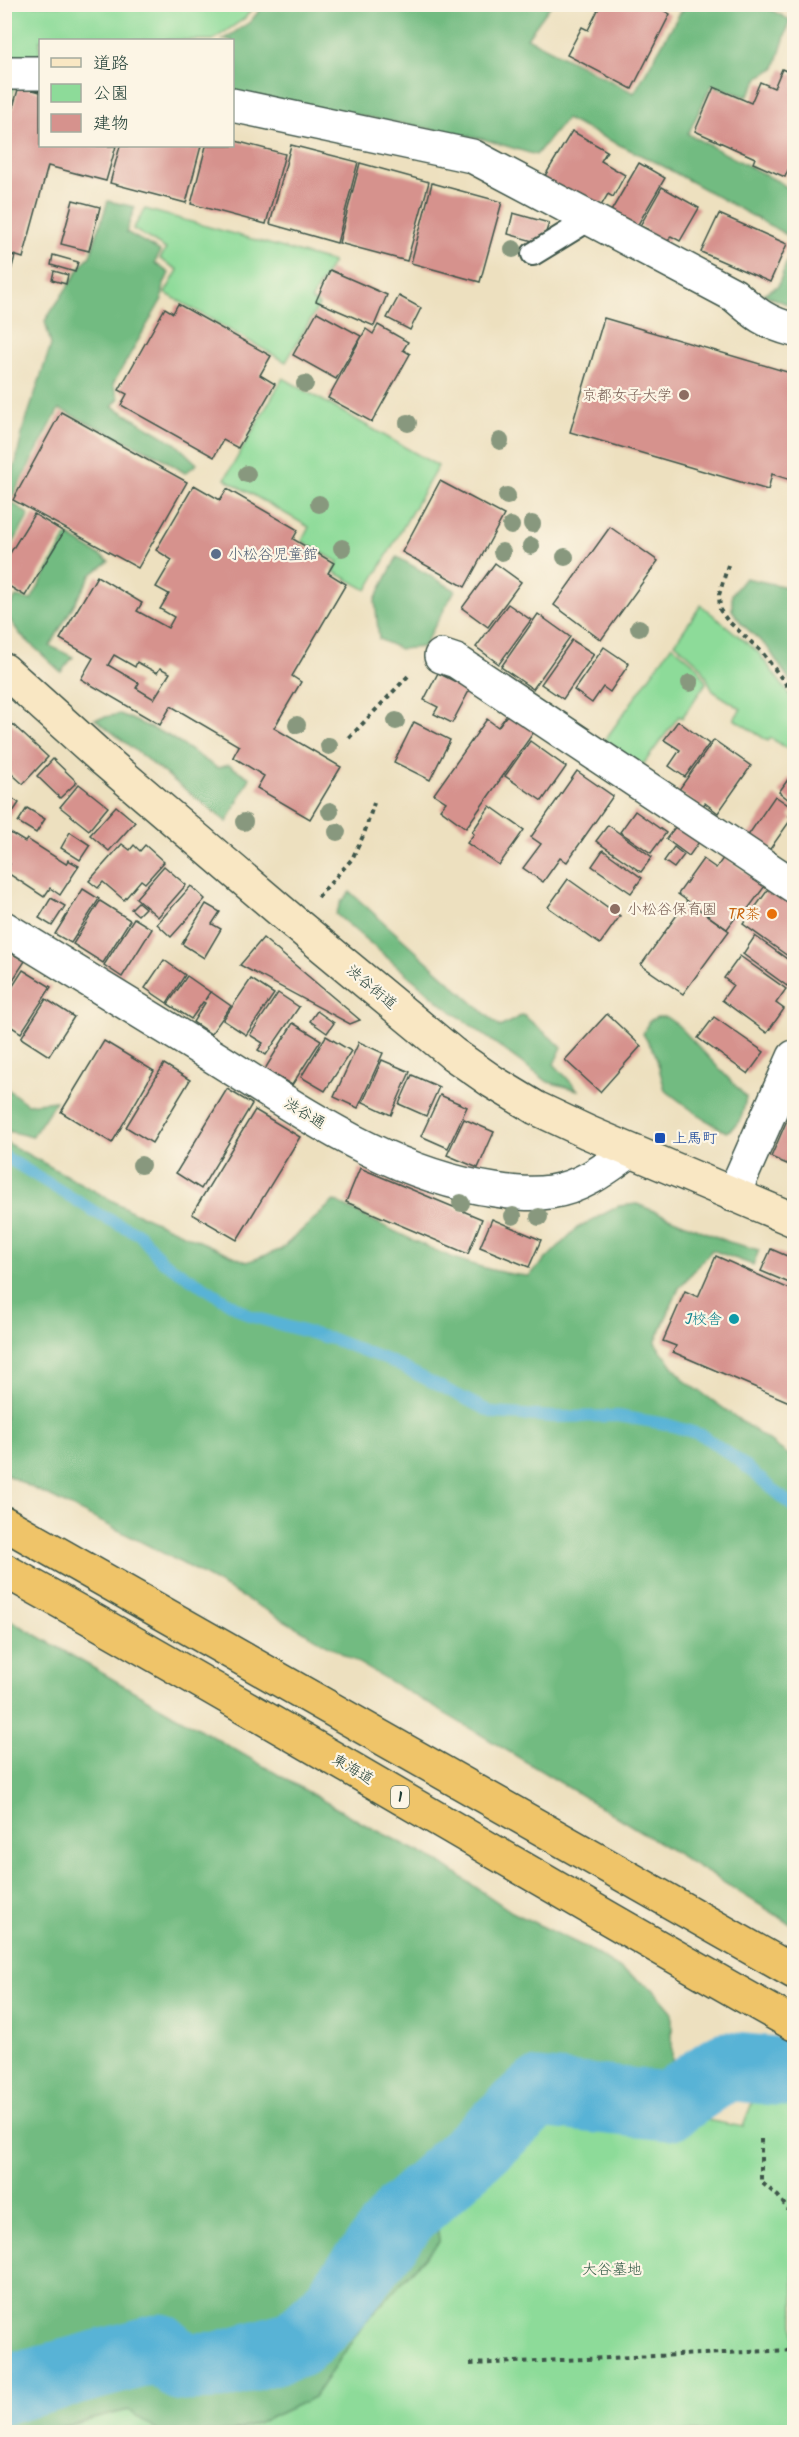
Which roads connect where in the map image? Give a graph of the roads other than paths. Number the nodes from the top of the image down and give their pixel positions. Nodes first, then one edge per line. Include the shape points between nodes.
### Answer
1 (4, 73) edge
2 (39, 74) edge
3 (234, 105) edge
4 (590, 219) junction
5 (533, 254) dead end
6 (795, 330) edge
7 (441, 656) dead end
8 (4, 670) edge
9 (795, 886) edge
10 (4, 928) edge
11 (794, 1062) edge
12 (630, 1151) junction
13 (733, 1195) junction
14 (795, 1220) edge
15 (4, 1523) edge
16 (4, 1570) edge
17 (795, 1972) edge
18 (795, 2024) edge

1 - 2 street
3 - 4 street via 472,156
4 - 5 lane
4 - 6 street via 734,295 771,324
7 - 9 street via 456,661
8 - 12 main road, 渋谷街道 via 296,924 453,1054 536,1107
10 - 12 street, 渋谷通 via 306,1114 396,1163 490,1190 550,1192 597,1176
11 - 13 street
12 - 13 main road, 渋谷街道
13 - 14 main road, 渋谷街道
15 - 17 highway
16 - 18 highway, 東海道 / 1

